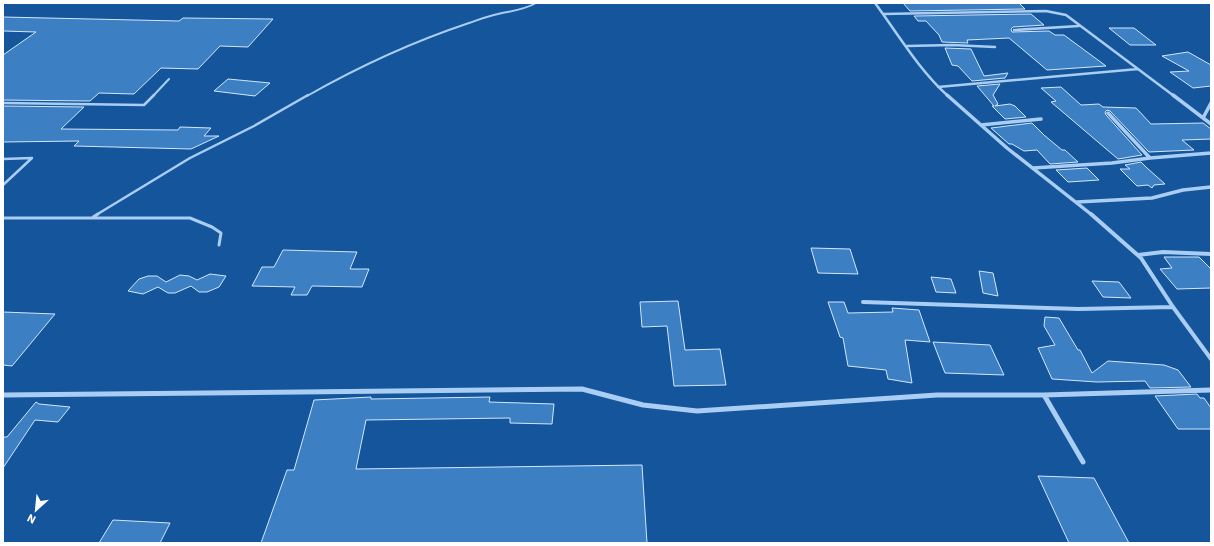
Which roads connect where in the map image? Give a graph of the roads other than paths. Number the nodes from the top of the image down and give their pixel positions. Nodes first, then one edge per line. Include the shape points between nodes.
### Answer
1 (536, 3) edge
2 (875, 3) edge
3 (883, 14) junction
4 (1079, 26) junction
5 (1014, 30) dead end
6 (907, 46) junction
7 (995, 47) dead end
8 (1138, 70) junction
9 (170, 79) dead end
10 (938, 87) junction
11 (3, 103) edge
12 (1211, 103) edge
13 (1108, 113) dead end
14 (1203, 118) junction
15 (1041, 119) dead end
16 (1211, 124) edge
17 (981, 125) junction
18 (1211, 153) edge
19 (1150, 158) junction
20 (3, 159) edge
21 (1033, 168) junction
22 (3, 185) edge
23 (1211, 188) edge
24 (1078, 202) junction
25 (3, 218) edge
26 (93, 218) junction
27 (219, 245) dead end
28 (1211, 254) edge
29 (1138, 255) junction
30 (863, 302) dead end
31 (1173, 307) junction
32 (1211, 359) edge
33 (1211, 390) edge
34 (3, 395) edge
35 (1044, 395) junction
36 (1083, 462) dead end

1 - 26 lane via 527,8 468,23 398,50 351,72 190,158
2 - 3 street
3 - 4 street via 1046,11 1066,15
3 - 6 street
4 - 5 street
4 - 8 street
6 - 7 street
6 - 10 street
8 - 10 street
8 - 14 street
9 - 11 lane via 144,105
10 - 17 street
12 - 14 street
13 - 19 street
14 - 16 street
15 - 17 street
17 - 21 street
18 - 19 street
19 - 21 street
20 - 22 lane via 32,158
21 - 24 street
23 - 24 street via 1184,190 1152,198
24 - 29 street
25 - 26 lane
26 - 27 lane via 190,218 221,233
28 - 29 street via 1163,252
29 - 31 street
30 - 31 street via 1078,309
31 - 32 street
33 - 35 street
34 - 35 street via 582,389 643,405 697,411 937,395
35 - 36 street

